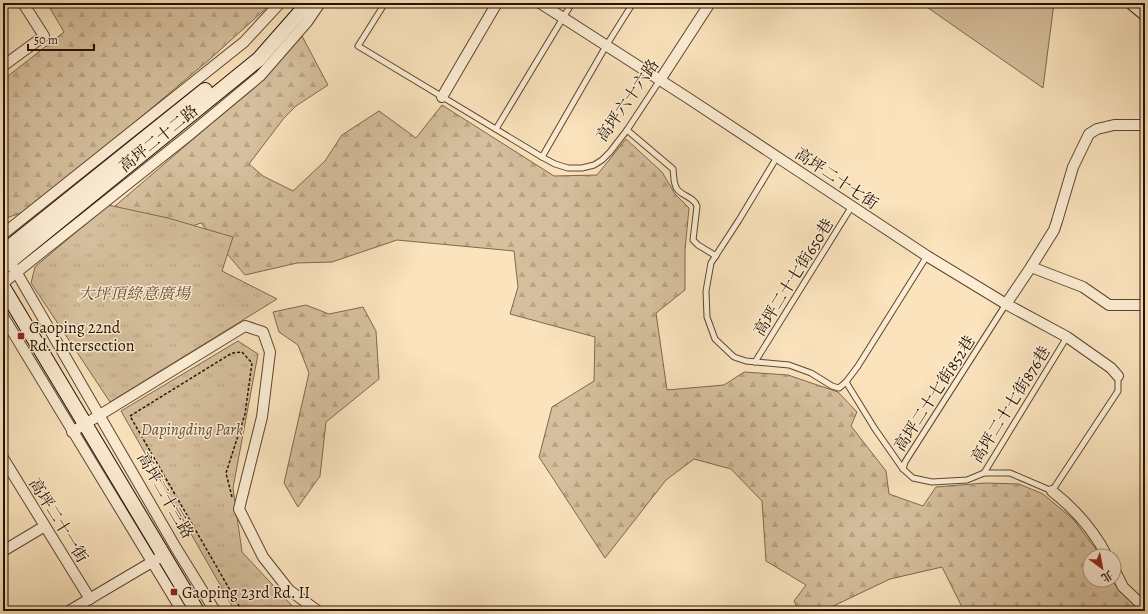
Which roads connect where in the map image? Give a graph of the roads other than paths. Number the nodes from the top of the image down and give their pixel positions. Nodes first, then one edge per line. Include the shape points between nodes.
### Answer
1 (23, 3) edge
2 (280, 3) edge
3 (296, 3) edge
4 (306, 3) edge
5 (320, 3) edge
6 (385, 3) edge
7 (497, 3) edge
8 (540, 3) edge
9 (572, 3) edge
10 (633, 3) edge
11 (710, 3) edge
12 (1133, 3) edge
13 (1145, 13) edge
14 (563, 17) junction
15 (606, 46) junction
16 (3, 66) edge
17 (660, 80) junction
18 (442, 97) junction
19 (1145, 125) edge
20 (496, 129) junction
21 (627, 130) junction
22 (542, 157) junction
23 (777, 157) junction
24 (852, 206) junction
25 (3, 234) edge
26 (716, 256) junction
27 (927, 256) junction
28 (7, 259) edge
29 (1032, 267) junction
30 (3, 283) edge
31 (3, 287) edge
32 (1006, 304) junction
33 (1145, 305) edge
34 (3, 316) edge
35 (1067, 337) junction
36 (755, 362) junction
37 (1118, 376) joint
38 (846, 382) junction
39 (101, 416) junction
40 (78, 428) junction
41 (3, 458) edge
42 (903, 469) junction
43 (984, 473) junction
44 (1052, 491) junction
45 (45, 526) junction
46 (176, 548) junction
47 (1103, 548) edge
48 (3, 551) edge
49 (157, 559) junction
50 (1122, 585) edge
51 (90, 598) junction
52 (1145, 608) edge
53 (69, 611) edge
54 (182, 611) edge
55 (197, 611) edge
56 (215, 611) edge
57 (318, 611) edge

1 - 16 street via 44,36
2 - 25 street, 高坪二十二路 via 244,42
3 - 28 street, 高坪二十二路 via 249,55
4 - 28 street, 高坪二十二路 via 259,59
5 - 28 street, 高坪二十二路 via 307,22 260,76 189,135
6 - 18 lane, 高坪六十六路 via 358,46
7 - 18 street
8 - 14 street, 高坪二十七街
9 - 14 lane
10 - 15 lane
11 - 17 street, 高坪六十六路
12 - 13 street
14 - 15 street, 高坪二十七街
14 - 20 lane
15 - 17 street, 高坪二十七街
15 - 22 lane
17 - 21 lane, 高坪六十六路
17 - 23 street, 高坪二十七街
18 - 20 lane, 高坪六十六路
19 - 29 street via 1114,126 1097,129 1089,134 1073,167 1054,230
20 - 22 lane, 高坪六十六路
21 - 22 lane, 高坪六十六路 via 610,152 594,164 582,168 568,168
21 - 26 lane via 673,169 677,189 696,202 693,240
23 - 24 street, 高坪二十七街
23 - 26 lane
24 - 27 street, 高坪二十七街
24 - 36 lane, 高坪二十七街650巷
26 - 36 lane, 高坪二十七街650巷 via 711,263 706,291 707,317 715,339 734,357
27 - 32 street, 高坪二十七街
27 - 38 lane
28 - 30 street, 高坪二十二路
28 - 39 street, 高坪二十三路
29 - 32 street
29 - 33 street via 1083,287 1109,305
31 - 40 street, 高坪二十三路
32 - 35 street, 高坪二十七街
32 - 42 lane, 高坪二十七街852巷 via 905,462
34 - 40 street, 高坪二十三路
35 - 37 street, 高坪二十七街 via 1111,368
35 - 43 lane, 高坪二十七街876巷
36 - 38 lane, 高坪二十七街650巷 via 789,365 839,388
37 - 44 lane via 1118,391
38 - 42 lane, 高坪二十七街852巷
39 - 40 street
39 - 46 street, 高坪二十三路
39 - 57 street via 245,326 263,332 270,352 262,417 239,509 263,557 290,590
40 - 49 street, 高坪二十三路
41 - 45 street, 高坪二十一街
42 - 43 lane, 高坪二十七街876巷 via 913,478 932,482 967,480
43 - 44 lane via 1010,473
44 - 47 street via 1072,508
45 - 48 street
45 - 51 street, 高坪二十一街
46 - 49 street
46 - 56 street, 高坪二十三路
49 - 51 street
49 - 54 street, 高坪二十三路
49 - 55 street, 高坪二十三路
50 - 52 street
51 - 53 street

